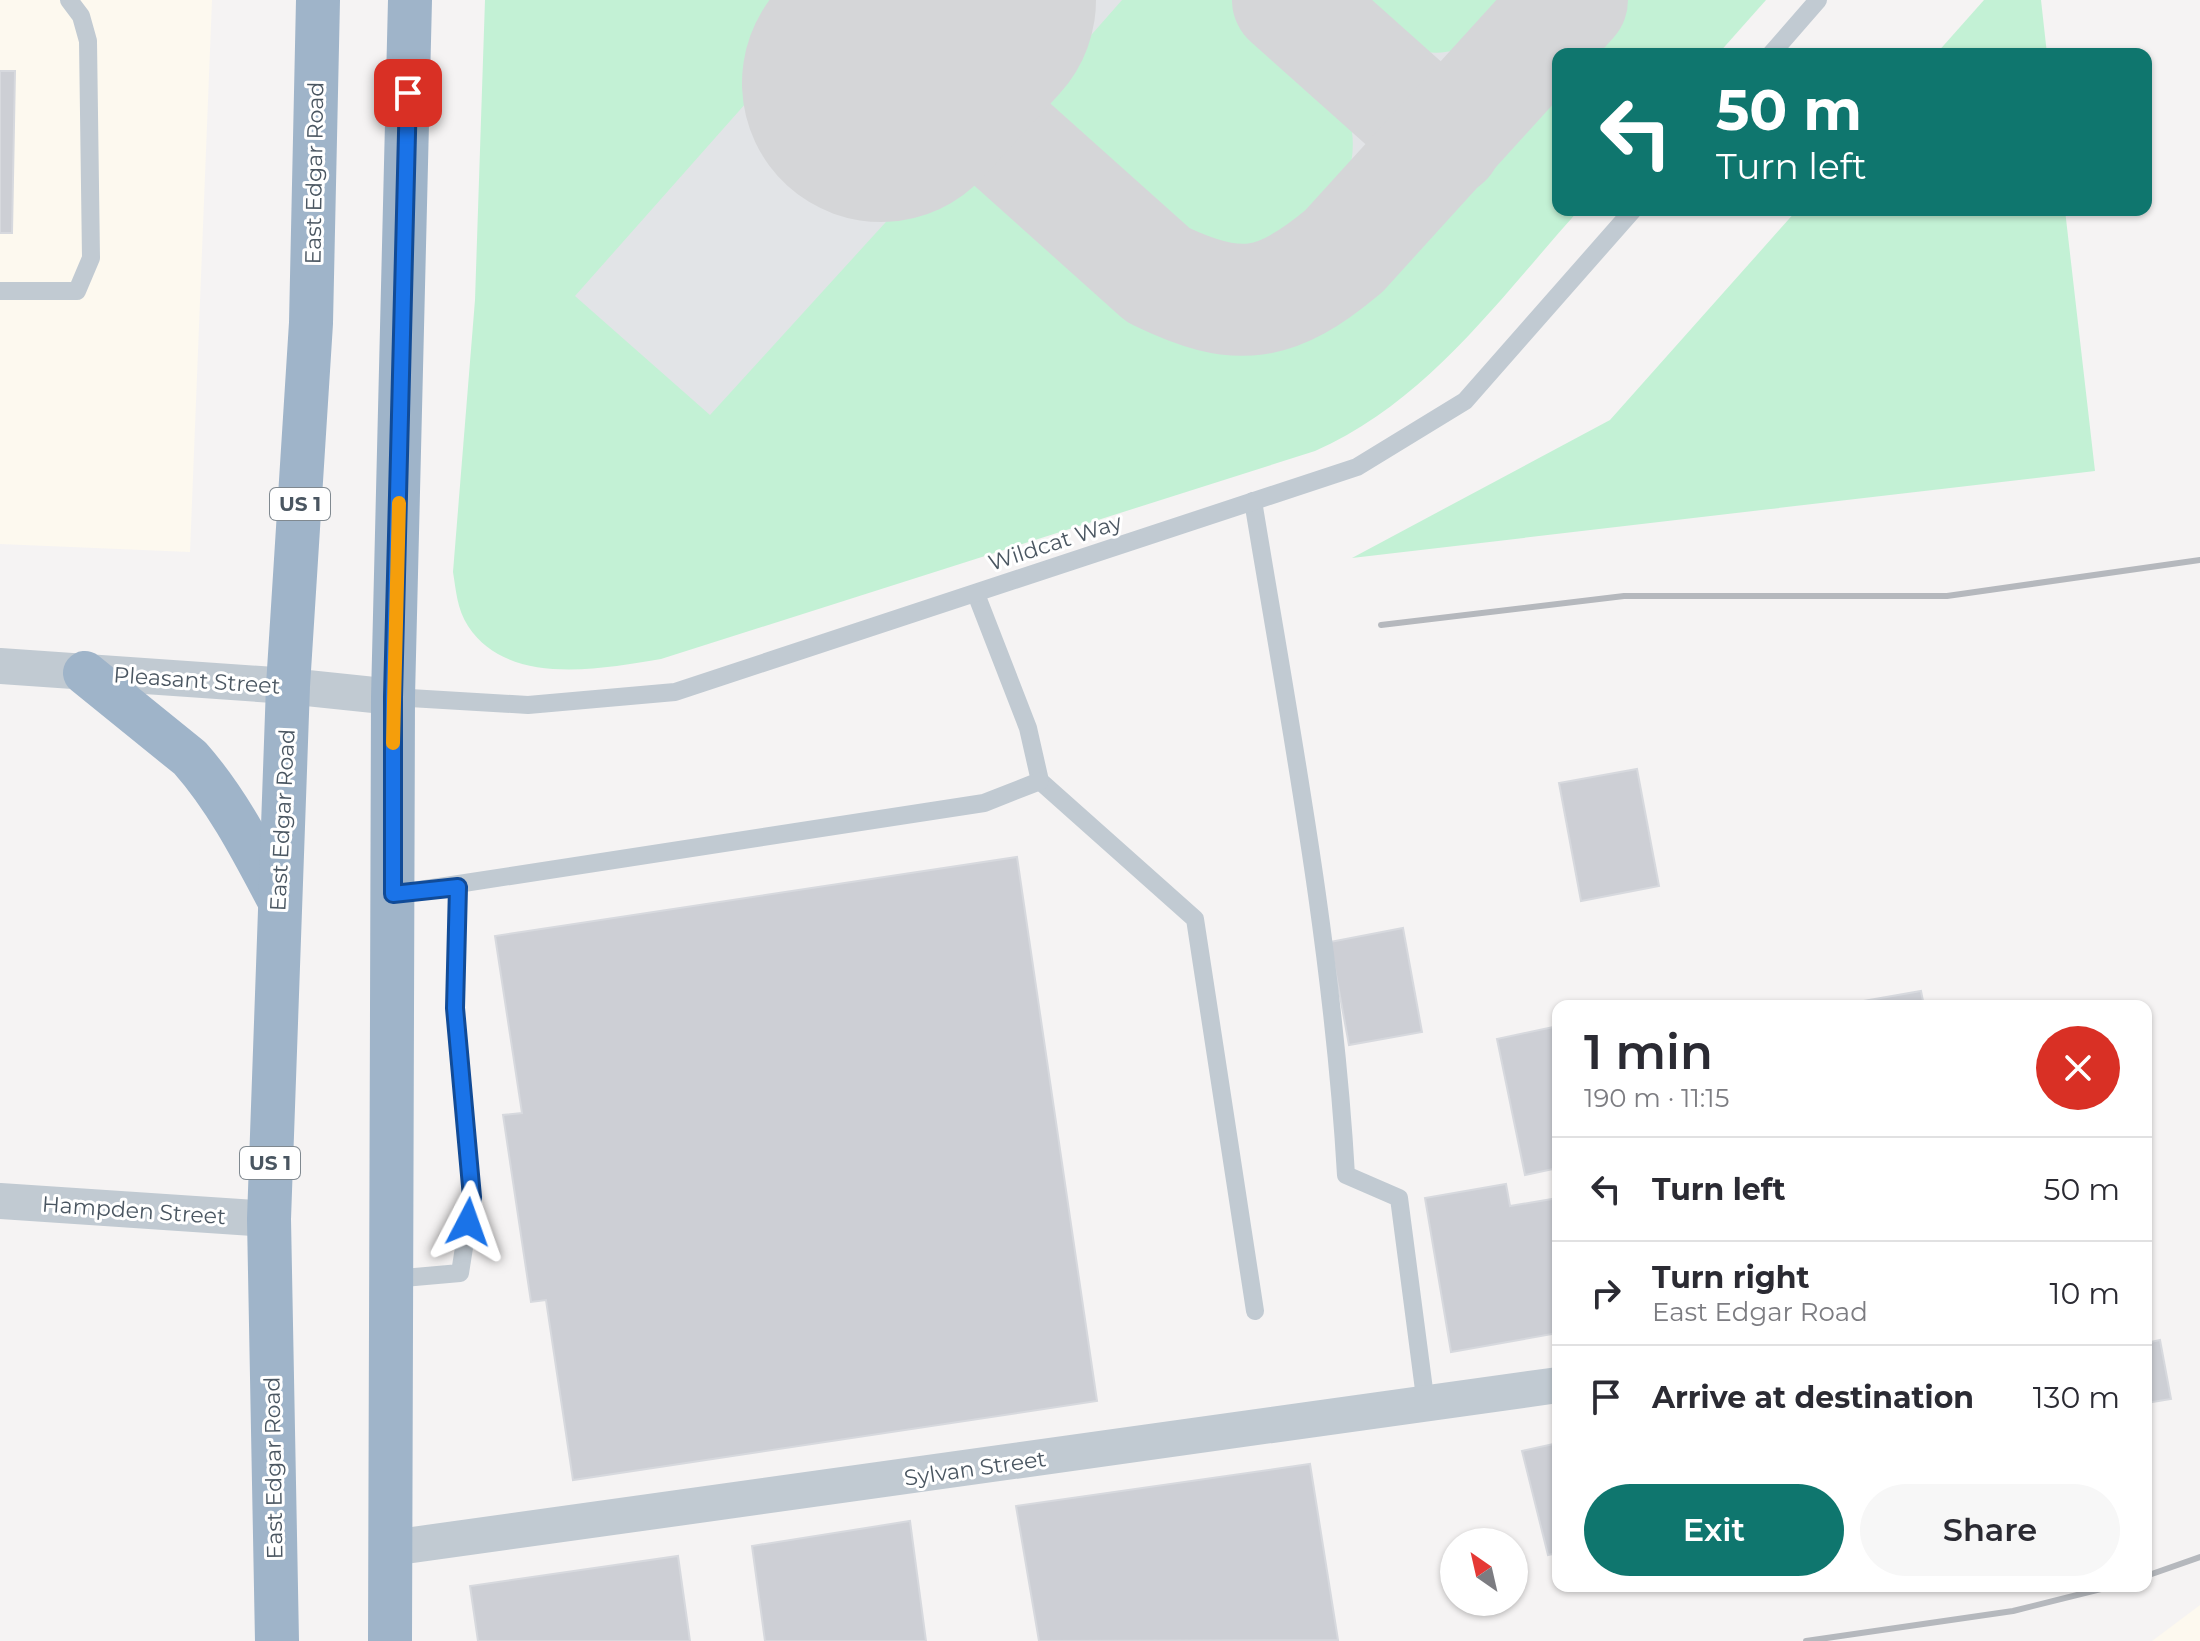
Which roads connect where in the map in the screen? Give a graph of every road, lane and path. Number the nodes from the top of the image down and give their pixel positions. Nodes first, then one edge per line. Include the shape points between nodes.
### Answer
1 (69, 0) edge
2 (318, 0) edge
3 (410, 0) edge
4 (1818, 0) edge
5 (1776, 48) edge
6 (1628, 216) edge
7 (0, 291) edge
8 (1253, 501) junction
9 (976, 594) junction
10 (0, 666) edge
11 (85, 673) junction
12 (288, 686) junction
13 (393, 697) junction
14 (1040, 781) junction
15 (458, 887) junction
16 (393, 894) junction
17 (278, 899) junction
18 (0, 1201) edge
19 (269, 1219) junction
20 (392, 1279) junction
21 (1255, 1311) dead end
22 (1552, 1386) edge
23 (1426, 1405) junction
24 (391, 1548) junction
25 (277, 1641) edge
26 (390, 1641) edge

1 - 7 lane via 81,16 88,41 91,258 77,291
2 - 12 highway, East Edgar Road / US 1 via 311,323
3 - 13 highway
4 - 5 lane
6 - 8 lane, Wildcat Way via 1465,401 1357,467
8 - 9 lane, Wildcat Way
8 - 23 lane via 1303,788 1346,1175 1399,1198
9 - 13 lane, Wildcat Way via 675,692 528,705
9 - 14 lane via 1028,728
10 - 11 street, Pleasant Street
11 - 12 street, Pleasant Street
11 - 17 highway via 203,773 240,826
12 - 13 street, Pleasant Street
12 - 17 highway, East Edgar Road / US 1
13 - 16 highway
14 - 15 lane via 984,803
14 - 21 lane via 1195,919
15 - 16 lane
15 - 20 lane via 455,1008 472,1197 460,1273
16 - 20 highway
17 - 19 highway, East Edgar Road / US 1
18 - 19 street, Hampden Street
19 - 25 highway, East Edgar Road / US 1
20 - 24 highway
22 - 23 street, Sylvan Street
23 - 24 street, Sylvan Street
24 - 26 highway

